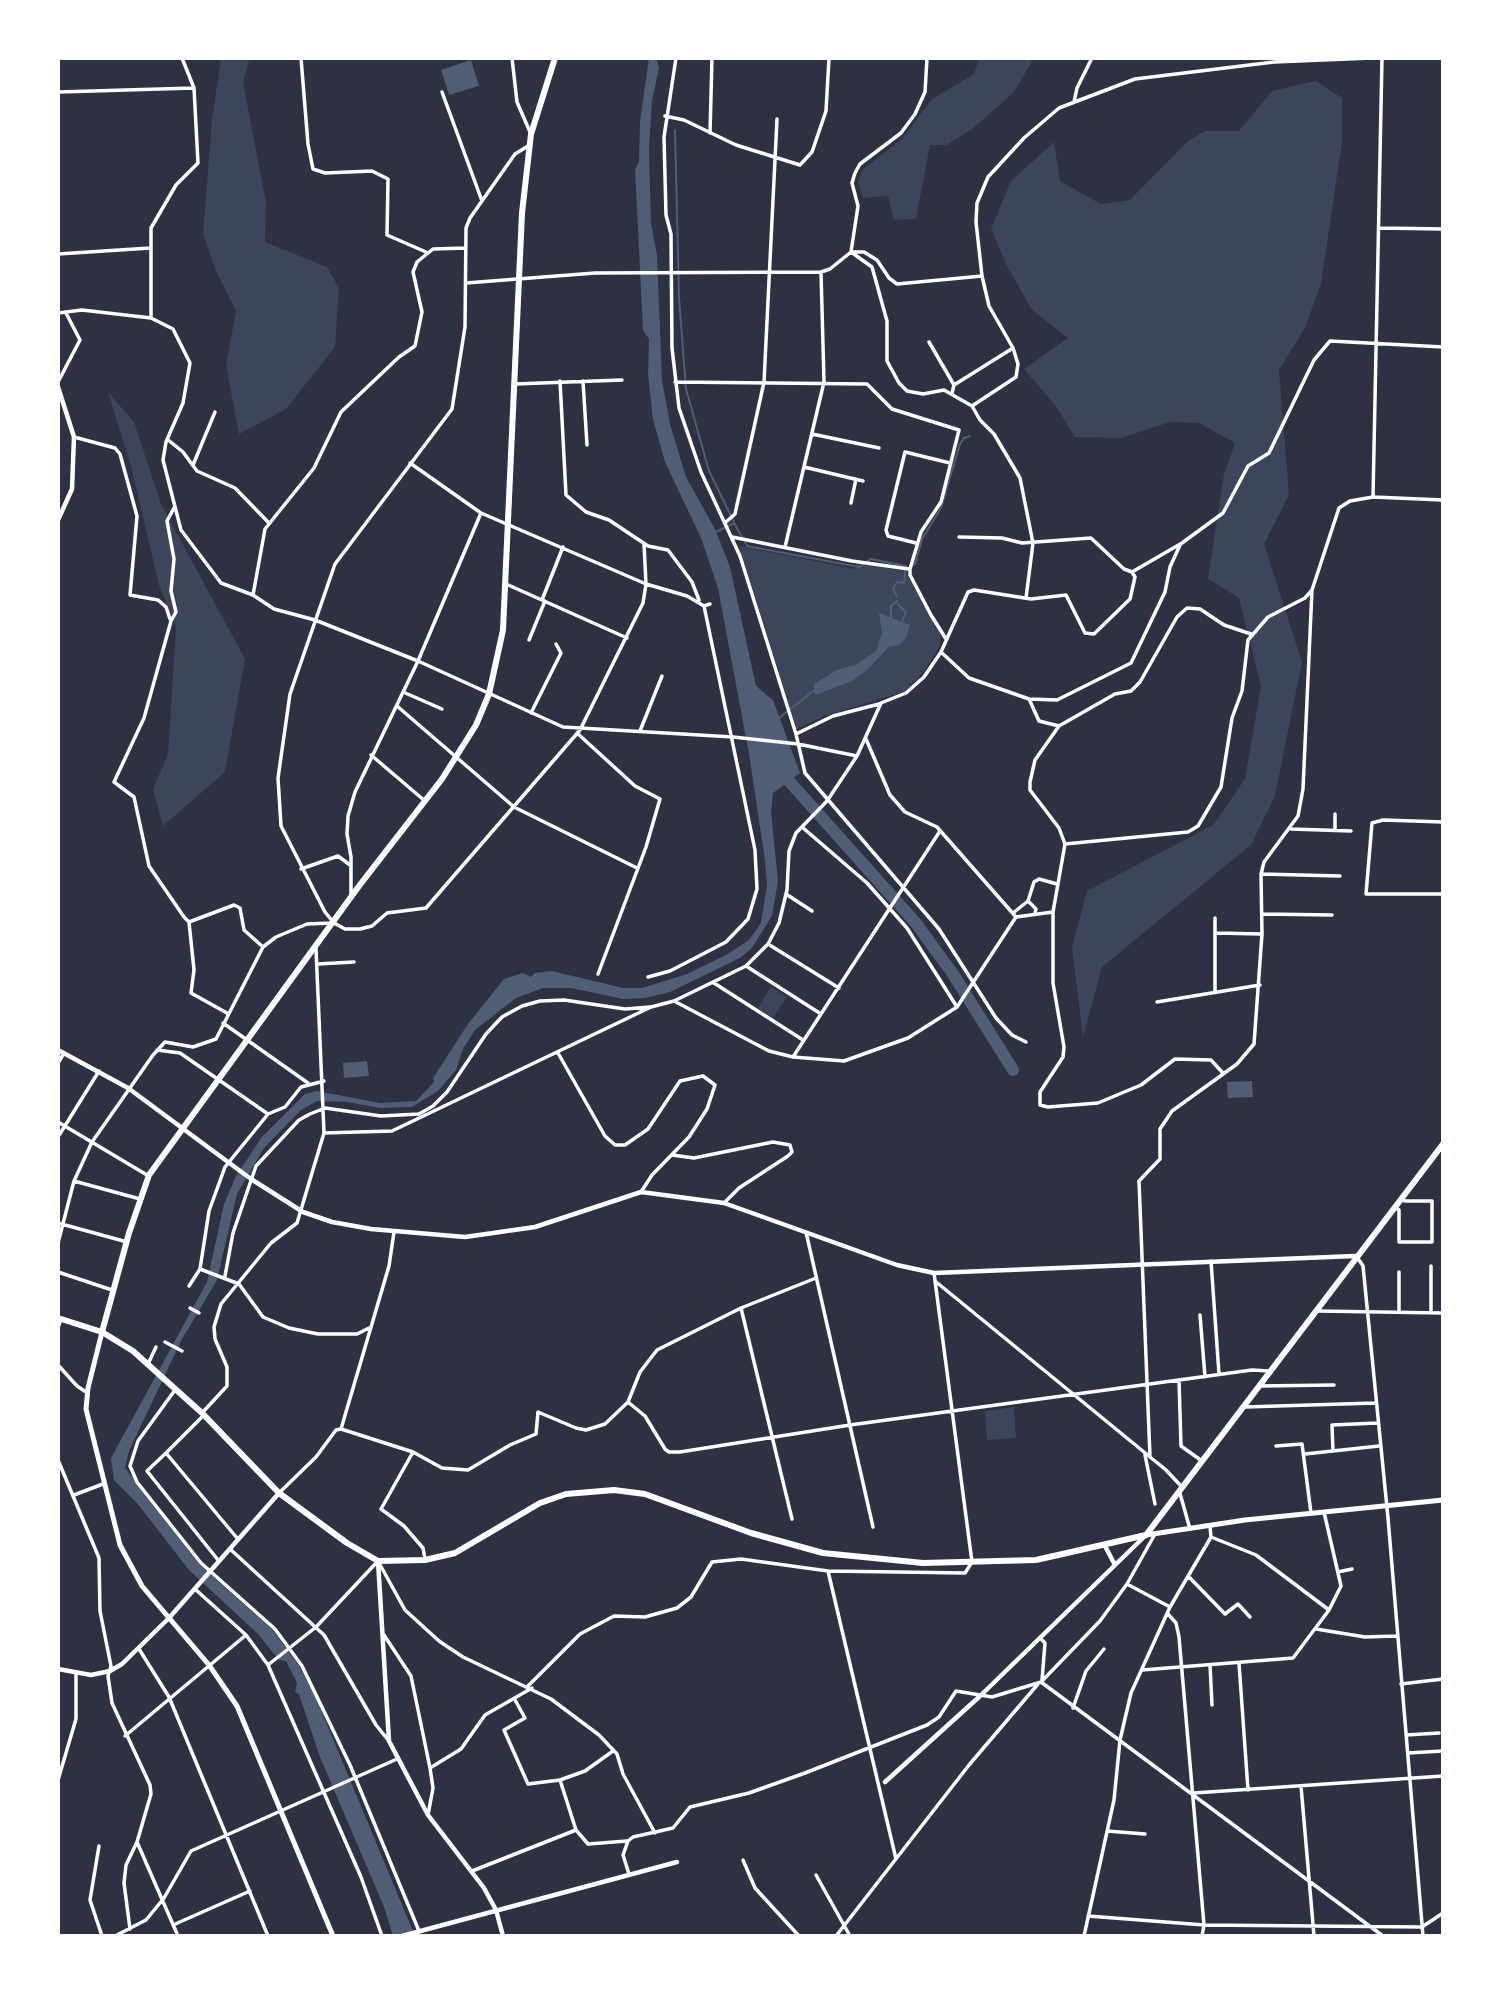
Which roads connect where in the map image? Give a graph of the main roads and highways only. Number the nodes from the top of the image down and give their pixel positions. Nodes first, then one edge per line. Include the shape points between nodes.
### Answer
1 (555, 58) edge
2 (1443, 1144) edge
3 (60, 1318) edge
4 (102, 1332) junction
5 (1443, 1500) edge
6 (1146, 1535) junction
7 (333, 1936) edge

1 - 4 highway via 531,134 522,213 503,630 489,694 457,757 149,1175
2 - 6 highway
3 - 4 highway
4 - 6 highway via 174,1386 279,1493 347,1544 378,1561 425,1560 455,1553 540,1503 587,1490 645,1494 751,1533 823,1553 883,1561 1035,1560
4 - 7 main road via 86,1409 128,1563 237,1706
5 - 6 main road

